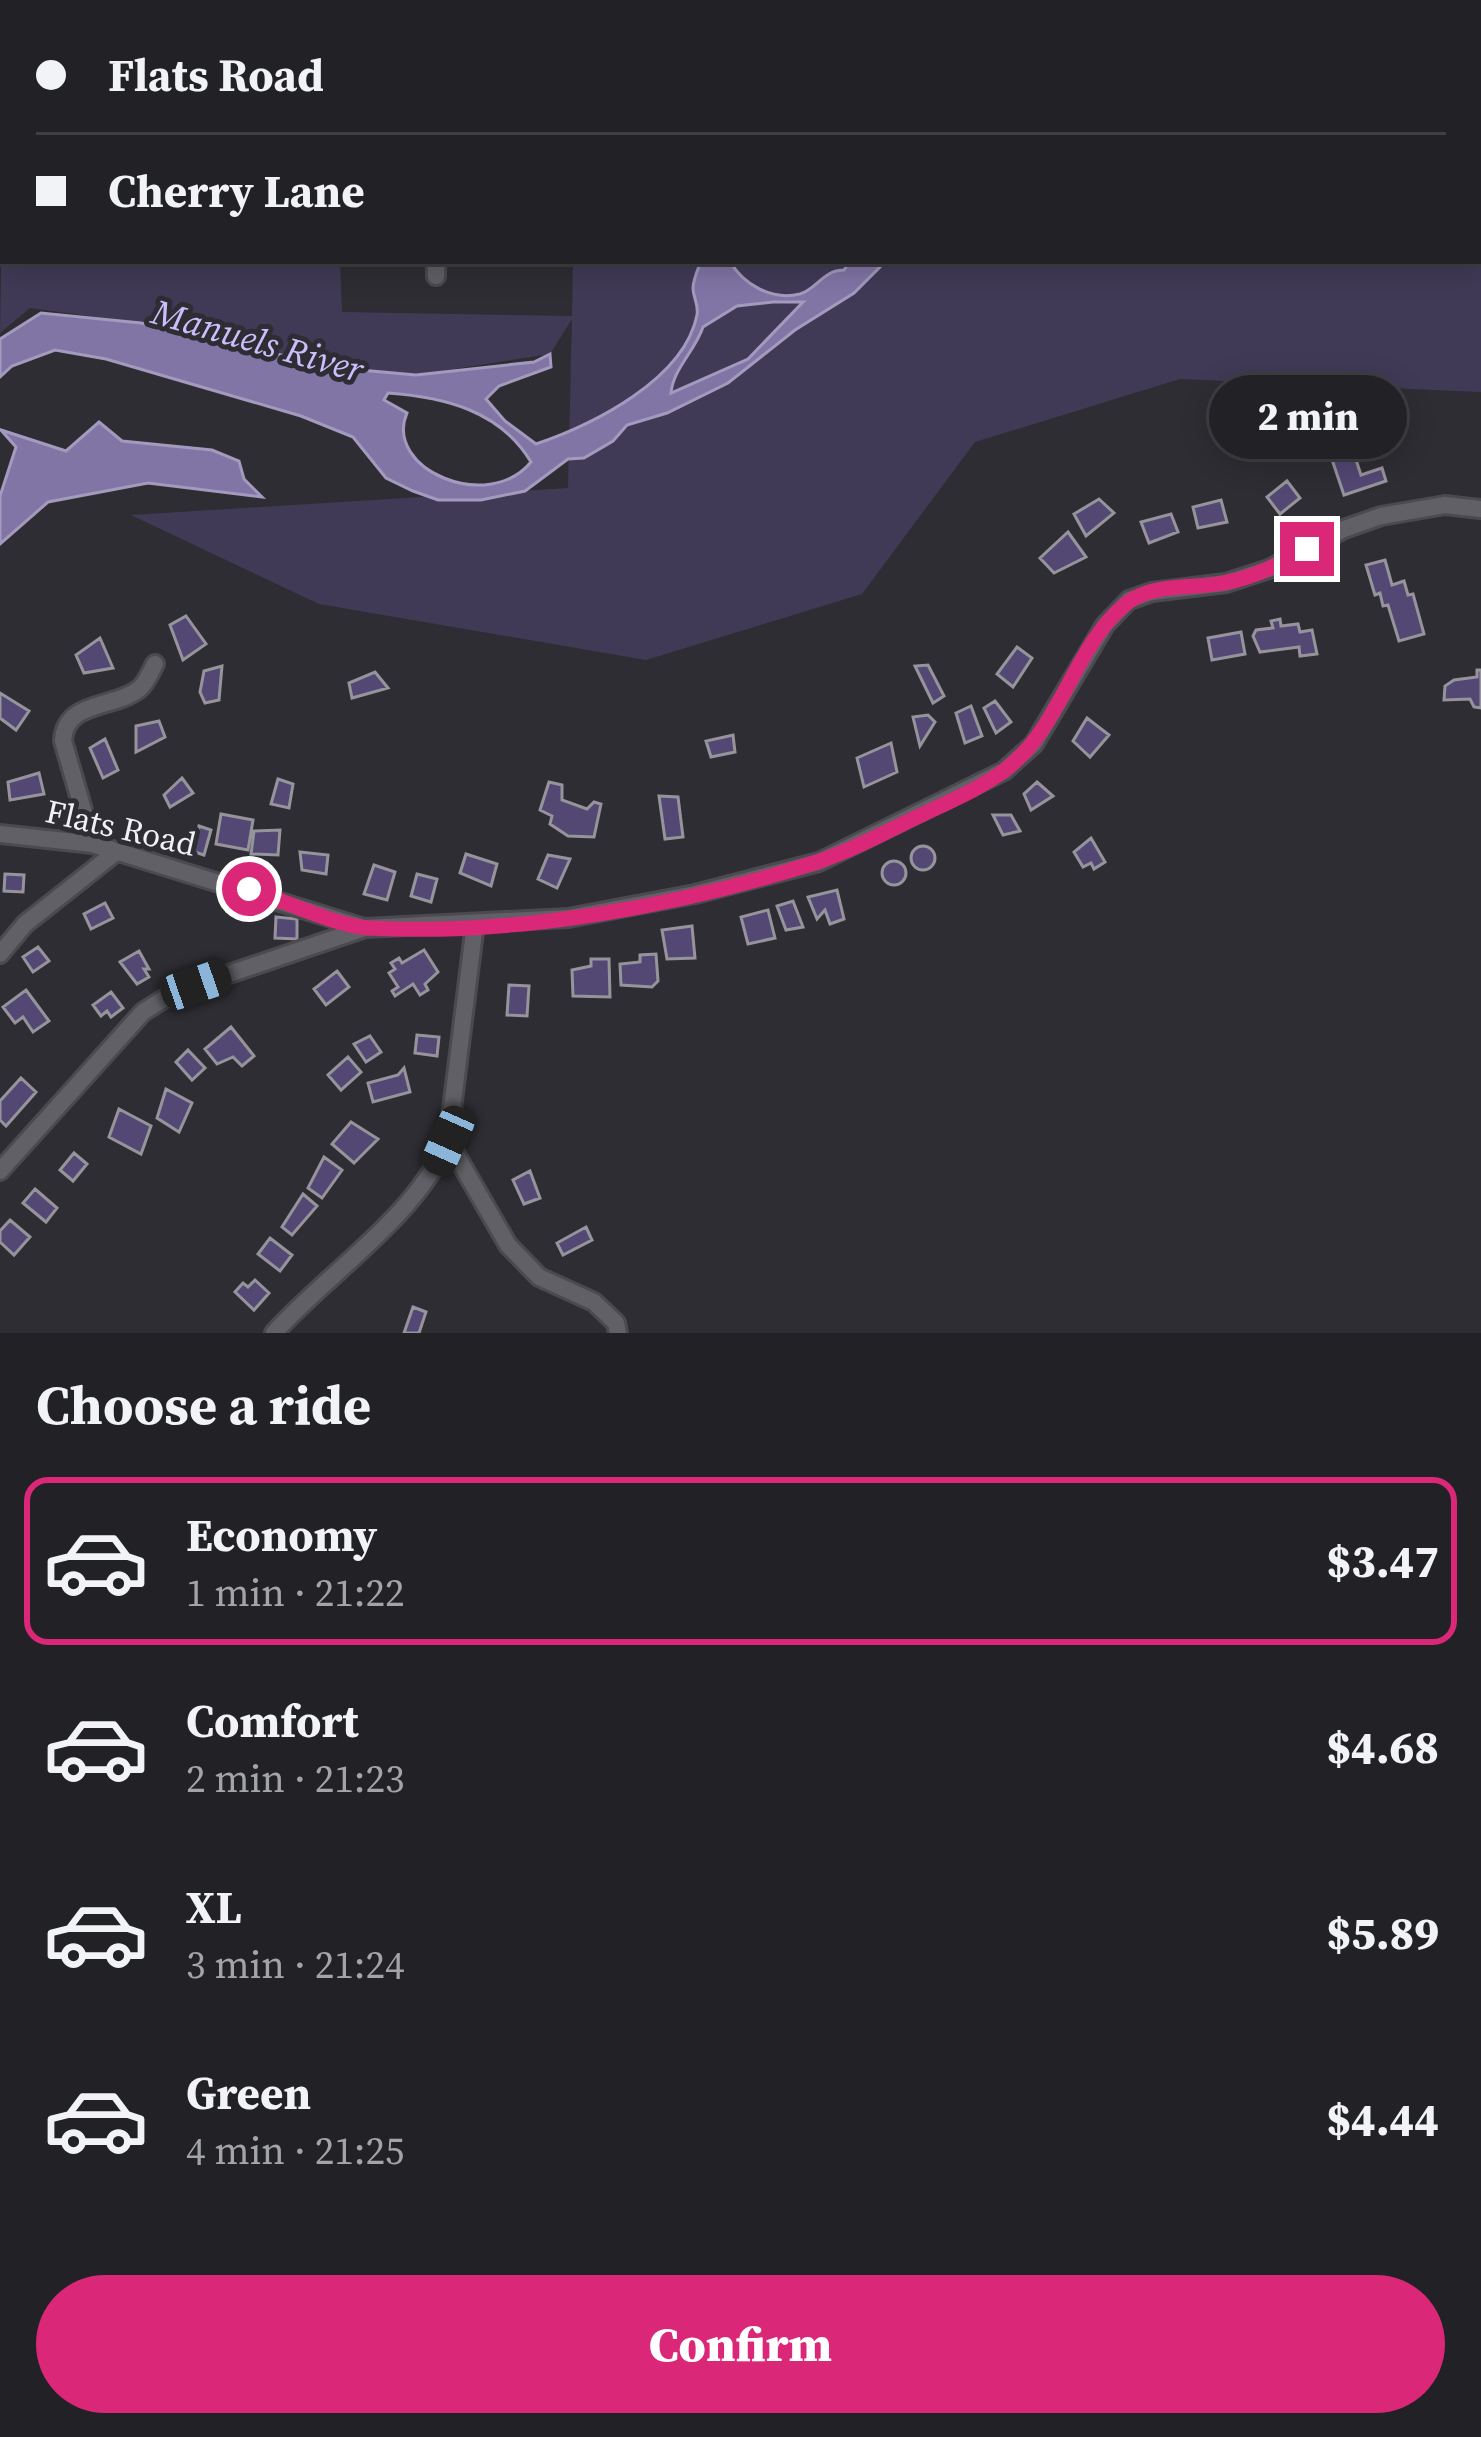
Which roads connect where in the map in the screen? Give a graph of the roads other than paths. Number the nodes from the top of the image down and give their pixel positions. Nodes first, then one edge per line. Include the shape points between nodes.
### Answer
1 (1481, 509) edge
2 (155, 664) dead end
3 (0, 834) edge
4 (93, 844) junction
5 (116, 852) junction
6 (475, 924) junction
7 (365, 928) junction
8 (0, 954) edge
9 (448, 1141) junction
10 (0, 1172) edge
11 (274, 1333) edge
12 (619, 1333) edge

1 - 6 street via 1381,516 1269,569 1130,600 1105,625 1034,744 1004,771 819,862 568,918
2 - 4 street via 140,689 73,715 64,727
3 - 4 street, Flats Road
4 - 5 street, Flats Road
5 - 7 street, Flats Road
5 - 8 street via 25,924
6 - 7 street
6 - 9 street
7 - 10 street via 173,993 143,1012
9 - 11 street via 387,1226
9 - 12 street via 508,1245 538,1277 594,1302

